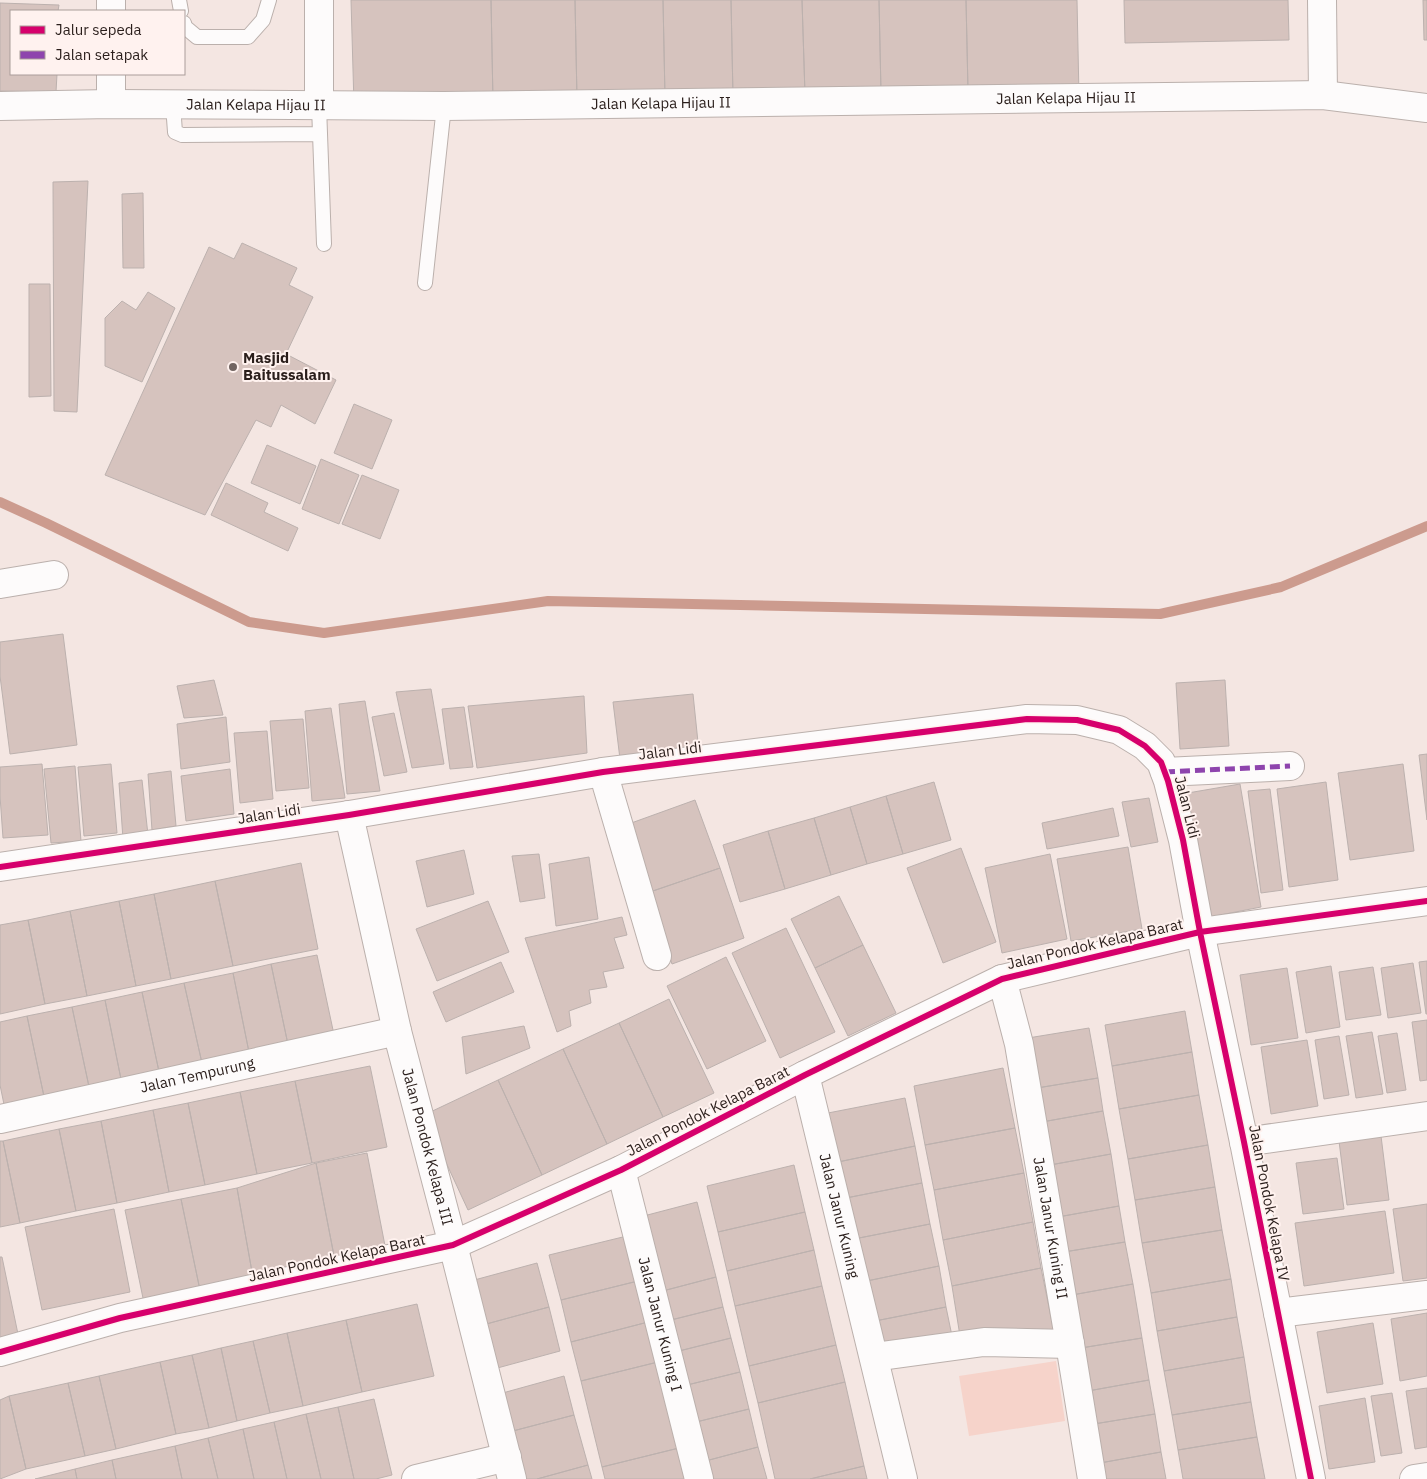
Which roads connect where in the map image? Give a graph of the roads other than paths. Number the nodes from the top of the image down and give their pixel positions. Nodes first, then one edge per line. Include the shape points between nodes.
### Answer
1 (269, 0) edge
2 (319, 0) edge
3 (1322, 0) edge
4 (185, 27) edge
5 (111, 75) edge
6 (1323, 95) junction
7 (111, 104) junction
8 (172, 105) junction
9 (0, 106) edge
10 (319, 106) junction
11 (444, 106) junction
12 (1427, 108) edge
13 (319, 134) junction
14 (324, 244) dead end
15 (425, 283) dead end
16 (54, 575) dead end
17 (0, 584) edge
18 (1290, 766) dead end
19 (603, 772) junction
20 (1165, 772) junction
21 (349, 815) junction
22 (0, 867) edge
23 (1427, 901) edge
24 (1200, 932) junction
25 (657, 956) dead end
26 (1002, 979) junction
27 (396, 1031) junction
28 (805, 1075) junction
29 (1427, 1116) edge
30 (0, 1119) edge
31 (1244, 1142) junction
32 (621, 1170) junction
33 (453, 1245) junction
34 (1427, 1295) edge
35 (1278, 1313) junction
36 (1070, 1344) junction
37 (0, 1352) edge
38 (874, 1357) junction
39 (510, 1468) edge
40 (1427, 1477) edge
41 (416, 1479) edge
42 (699, 1479) edge
43 (904, 1479) edge
44 (1092, 1479) edge
45 (1310, 1479) edge
46 (1414, 1479) edge

1 - 4 lane via 264,20 248,37 196,37
2 - 10 street
3 - 6 street
5 - 7 street
6 - 11 street, Jalan Kelapa Hijau II
6 - 12 street, Jalan Kelapa Hijau II
7 - 8 street, Jalan Kelapa Hijau II
7 - 9 street, Jalan Kelapa Hijau II
8 - 10 street, Jalan Kelapa Hijau II
8 - 13 lane via 175,132 182,135
10 - 11 street, Jalan Kelapa Hijau II
10 - 13 lane
11 - 15 lane
13 - 14 lane
16 - 17 street
18 - 20 street
19 - 20 street, Jalan Lidi via 1027,719 1077,720 1119,730 1146,746 1161,762
19 - 21 street, Jalan Lidi
19 - 25 street
20 - 24 street, Jalan Lidi via 1183,840
21 - 22 street, Jalan Lidi
21 - 27 street, Jalan Pondok Kelapa III
23 - 24 street, Jalan Pondok Kelapa Barat
24 - 26 street, Jalan Pondok Kelapa Barat
24 - 31 street, Jalan Pondok Kelapa IV
26 - 28 street, Jalan Pondok Kelapa Barat
26 - 36 street, Jalan Janur Kuning II via 1019,1044
27 - 30 street, Jalan Tempurung
27 - 33 street, Jalan Pondok Kelapa III
28 - 32 street, Jalan Pondok Kelapa Barat
28 - 38 street, Jalan Janur Kuning
29 - 31 street
31 - 35 street, Jalan Pondok Kelapa IV
32 - 33 street, Jalan Pondok Kelapa Barat
32 - 42 street, Jalan Janur Kuning I
33 - 37 street, Jalan Pondok Kelapa Barat via 120,1318
33 - 39 street, Jalan Pondok Kelapa III
34 - 35 street
35 - 45 street, Jalan Pondok Kelapa IV
36 - 38 street via 984,1342
36 - 44 street, Jalan Janur Kuning II
38 - 43 street, Jalan Janur Kuning
39 - 41 street
40 - 46 street

